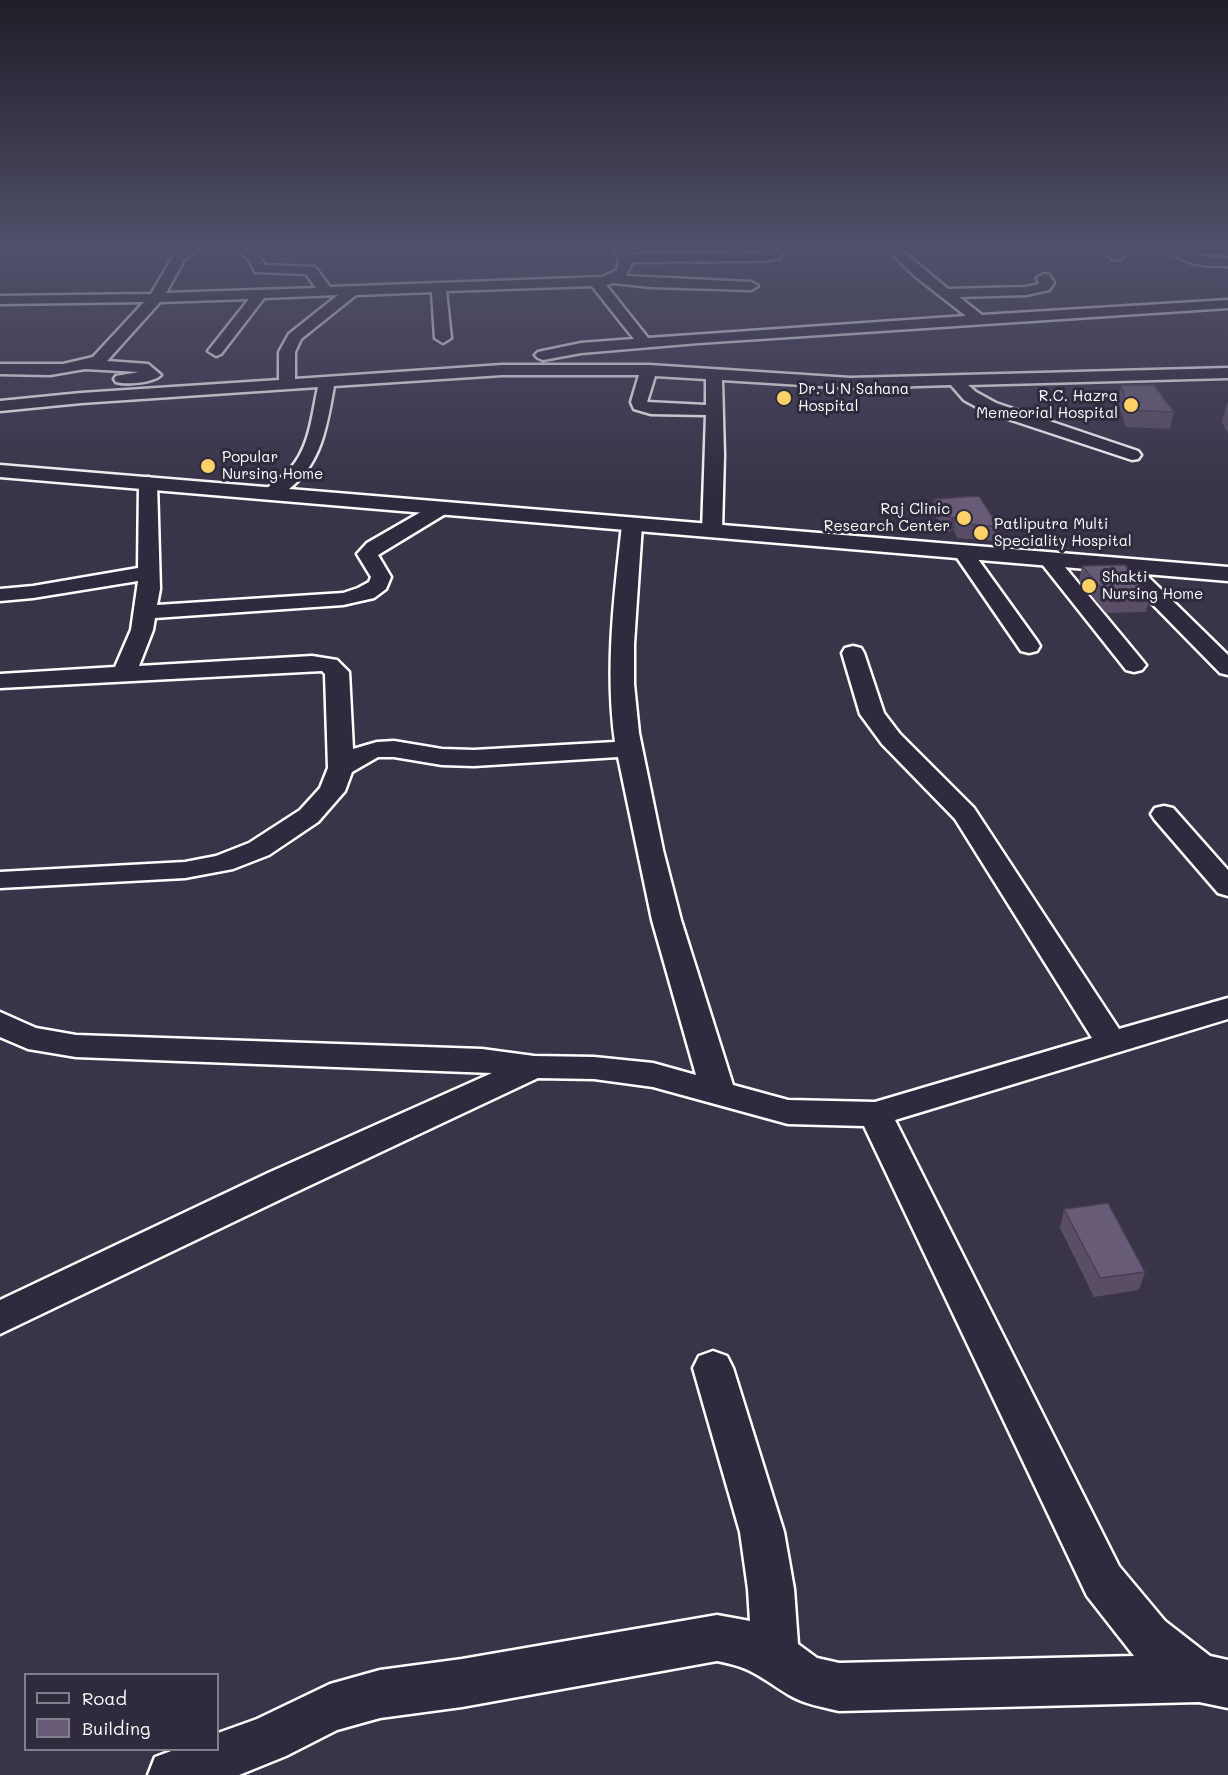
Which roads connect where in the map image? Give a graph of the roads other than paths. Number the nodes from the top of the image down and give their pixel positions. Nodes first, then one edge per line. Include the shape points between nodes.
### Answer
1 (125, 332) edge
2 (231, 332) edge
3 (301, 332) edge
4 (443, 332) edge
5 (636, 332) edge
6 (798, 332) edge
7 (443, 338) dead end
8 (644, 342) junction
9 (216, 351) dead end
10 (87, 365) junction
11 (0, 369) edge
12 (502, 370) junction
13 (649, 370) junction
14 (1228, 373) edge
15 (714, 376) junction
16 (122, 379) junction
17 (956, 381) junction
18 (327, 382) junction
19 (287, 384) junction
20 (11, 386) dead end
21 (142, 394) junction
22 (0, 406) edge
23 (715, 410) junction
24 (1132, 454) dead end
25 (0, 471) edge
26 (148, 483) junction
27 (271, 494) junction
28 (440, 509) junction
29 (632, 525) junction
30 (712, 531) junction
31 (963, 552) junction
32 (1048, 559) junction
33 (1126, 566) junction
34 (148, 573) junction
35 (1228, 574) edge
36 (0, 595) edge
37 (145, 612) junction
38 (1029, 646) dead end
39 (853, 653) dead end
40 (1134, 665) dead end
41 (1228, 668) edge
42 (124, 675) junction
43 (0, 681) edge
44 (629, 749) junction
45 (341, 768) junction
46 (1164, 814) dead end
47 (0, 880) edge
48 (1228, 886) edge
49 (1228, 1008) edge
50 (0, 1023) edge
51 (1111, 1042) junction
52 (14, 1043) edge
53 (534, 1067) junction
54 (719, 1094) junction
55 (875, 1114) junction
56 (0, 1318) edge
57 (713, 1368) dead end
58 (775, 1657) junction
59 (1214, 1681) edge
60 (173, 1775) edge

1 - 10 street via 99,360
2 - 9 street
3 - 19 street via 287,352
4 - 7 street
5 - 8 street
6 - 8 street
8 - 12 street via 540,356
10 - 11 street
10 - 16 street via 142,368 153,375
12 - 13 street
12 - 18 street
13 - 15 street
13 - 23 street via 640,405 651,409
14 - 17 street
15 - 17 street via 850,383
15 - 23 street
16 - 20 street
16 - 21 street via 134,382
17 - 24 street via 970,396 990,408
18 - 19 street
18 - 27 street via 308,457
19 - 21 street
21 - 22 street
23 - 30 street
25 - 26 main road
26 - 27 main road
26 - 34 street
27 - 28 main road
28 - 29 main road
28 - 37 street via 367,554 381,577 379,585 366,593 305,603
29 - 30 main road
29 - 44 street via 623,610 622,685
30 - 31 main road
31 - 32 main road
31 - 38 street
32 - 33 main road
32 - 40 street
33 - 35 main road
33 - 41 street
34 - 36 street
34 - 37 street
37 - 42 street
39 - 51 street via 872,714 891,739 965,814
42 - 43 street
42 - 45 street via 329,665 337,672
44 - 45 street via 474,758 377,750 362,754
44 - 54 street via 652,865 688,1002
45 - 47 street via 332,791 309,816 259,849 223,863 185,870
46 - 48 street
49 - 51 street
50 - 52 street
51 - 55 street
52 - 53 street via 482,1060
53 - 54 street via 594,1068 653,1075
53 - 56 street
54 - 55 street via 788,1112
55 - 59 street via 1104,1581 1148,1637
57 - 58 street via 762,1532 771,1589
58 - 59 street via 807,1679 839,1687
58 - 60 street via 746,1643 717,1638 380,1694 330,1708 269,1739

